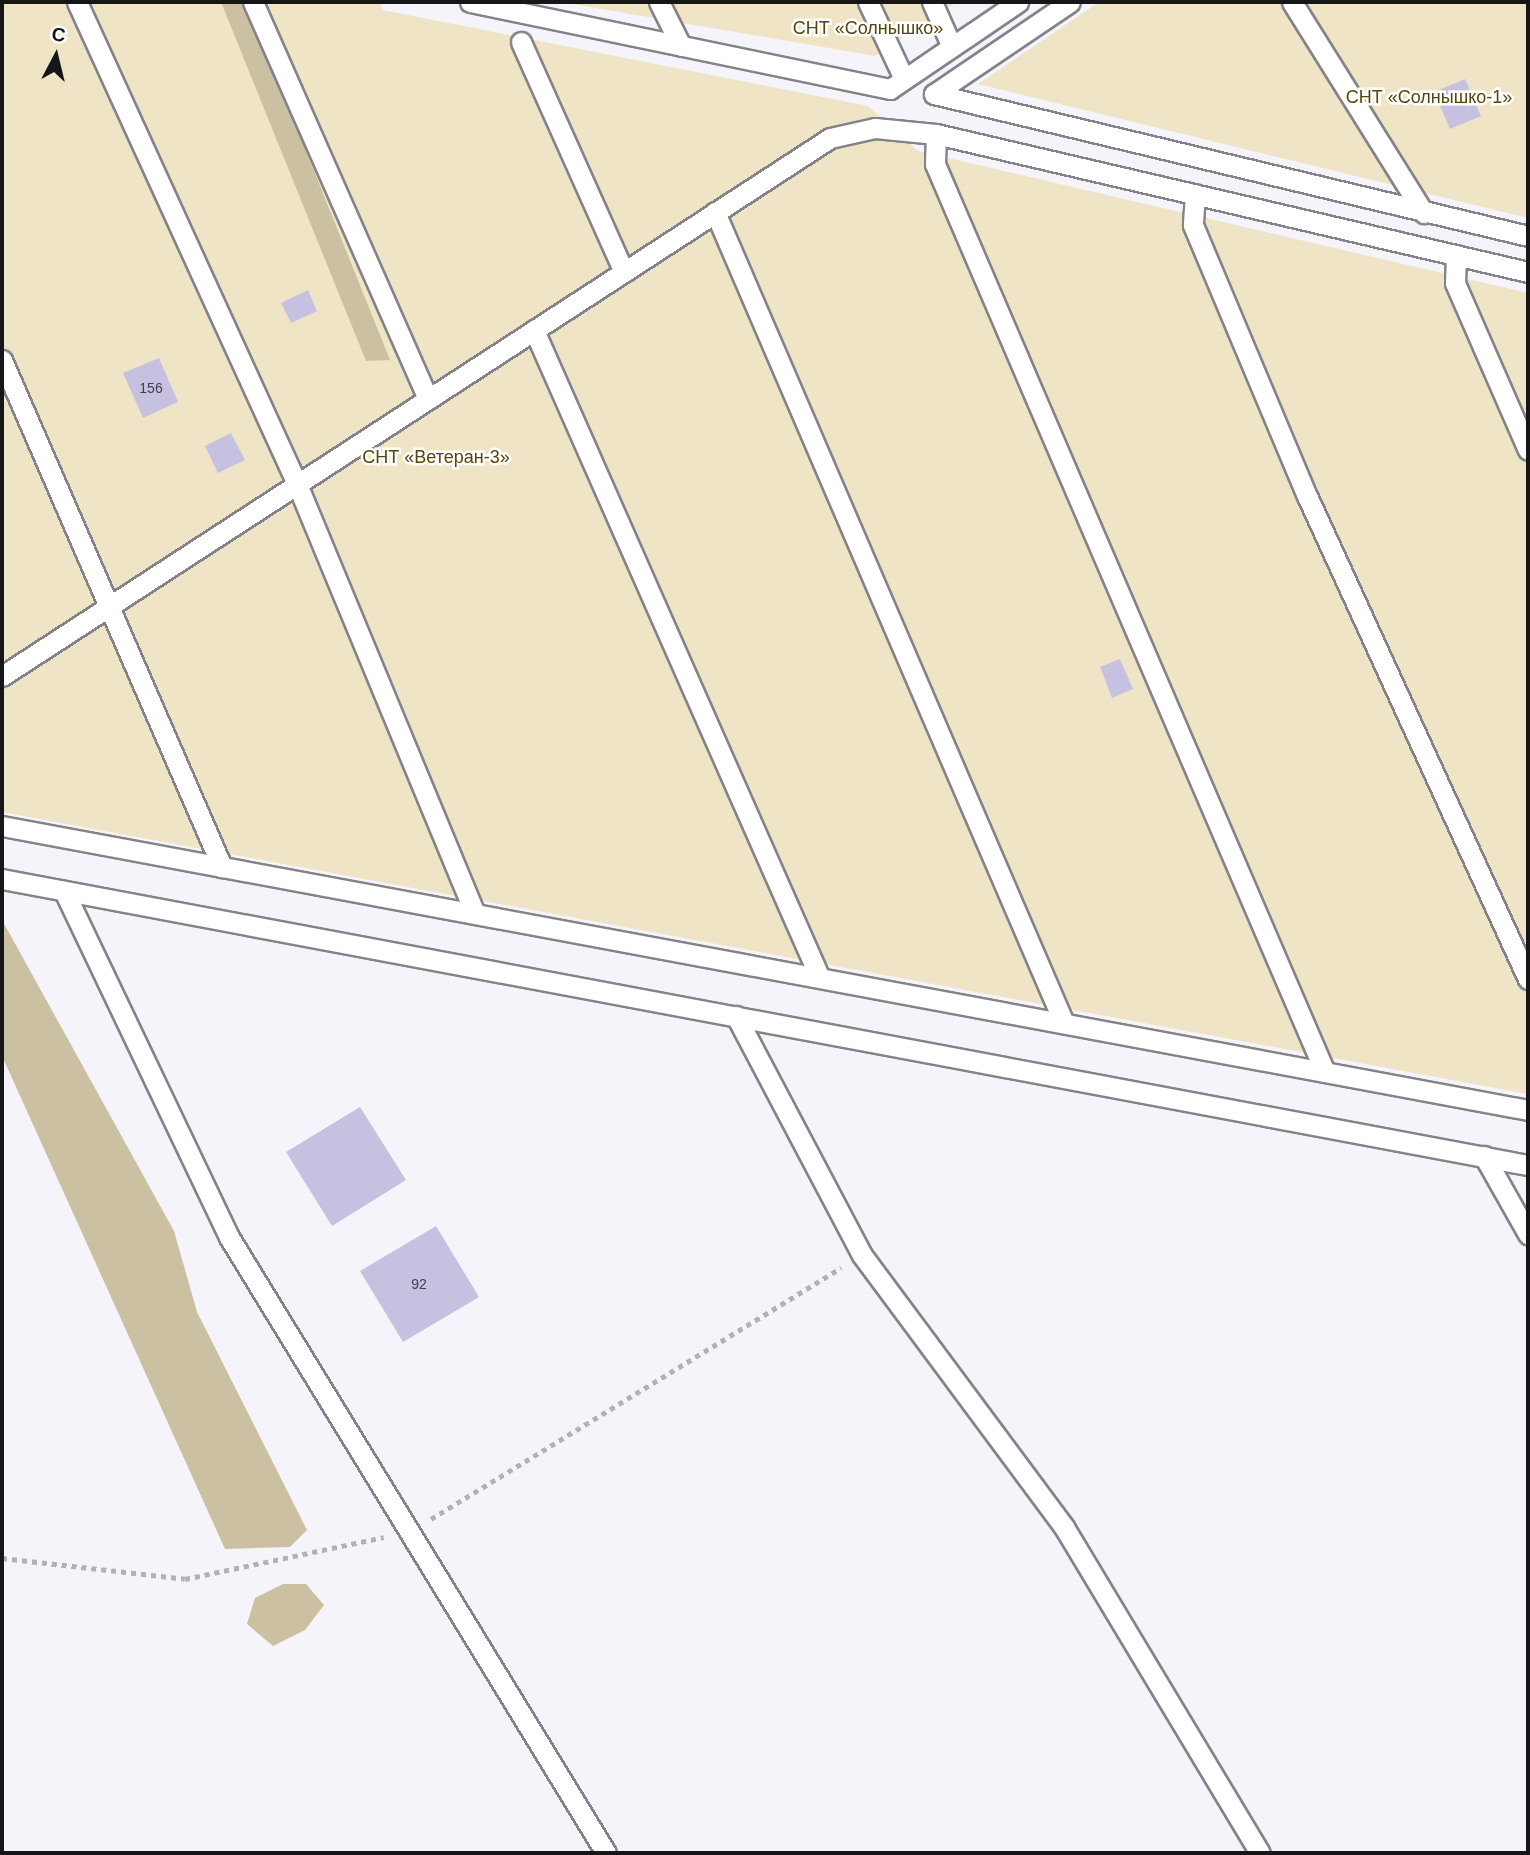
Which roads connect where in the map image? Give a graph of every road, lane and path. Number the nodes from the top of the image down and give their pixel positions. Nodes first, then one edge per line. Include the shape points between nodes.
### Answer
1 (77, 2) edge
2 (253, 2) edge
3 (470, 2) edge
4 (659, 2) edge
5 (868, 2) edge
6 (932, 2) edge
7 (1018, 2) edge
8 (1070, 2) edge
9 (1292, 2) edge
10 (521, 42) dead end
11 (681, 46) junction
12 (952, 47) junction
13 (904, 79) junction
14 (936, 134) junction
15 (1195, 194) junction
16 (715, 212) junction
17 (1424, 213) junction
18 (1528, 236) edge
19 (1456, 255) junction
20 (624, 272) junction
21 (1528, 272) edge
22 (534, 330) junction
23 (2, 360) edge
24 (428, 399) junction
25 (1528, 450) edge
26 (298, 484) junction
27 (107, 608) junction
28 (2, 676) edge
29 (2, 826) edge
30 (222, 867) junction
31 (2, 879) edge
32 (64, 891) junction
33 (475, 914) junction
34 (820, 978) junction
35 (1528, 979) edge
36 (736, 1016) junction
37 (1064, 1023) junction
38 (1325, 1072) junction
39 (1528, 1110) edge
40 (1484, 1156) junction
41 (1528, 1165) edge
42 (1528, 1234) edge
43 (862, 1255) junction
44 (412, 1531) junction
45 (2, 1558) edge
46 (606, 1853) edge
47 (1260, 1853) edge

1 - 26 lane
2 - 24 lane
3 - 11 lane
4 - 11 lane
5 - 13 lane
6 - 12 lane
7 - 12 lane
8 - 17 lane via 934,94
9 - 17 lane
10 - 20 lane
11 - 13 lane via 890,89
12 - 13 lane
14 - 15 lane
14 - 16 lane via 875,128 830,138
14 - 38 lane via 935,164
15 - 19 lane
15 - 35 lane via 1193,225 1308,498
16 - 20 lane
16 - 37 lane
17 - 18 lane
19 - 21 lane
19 - 25 lane via 1455,283
20 - 22 lane
22 - 24 lane
22 - 34 lane
23 - 27 lane
24 - 26 lane
26 - 27 lane
26 - 33 lane
27 - 28 lane
27 - 30 lane
29 - 30 lane
30 - 33 lane
31 - 32 lane
32 - 36 lane
32 - 44 lane via 229,1237
33 - 34 lane
34 - 37 lane
36 - 40 lane
36 - 43 lane
37 - 38 lane
38 - 39 lane
40 - 41 lane
40 - 42 lane
43 - 44 path
43 - 47 lane via 1064,1527
44 - 45 path via 185,1579
44 - 46 lane

